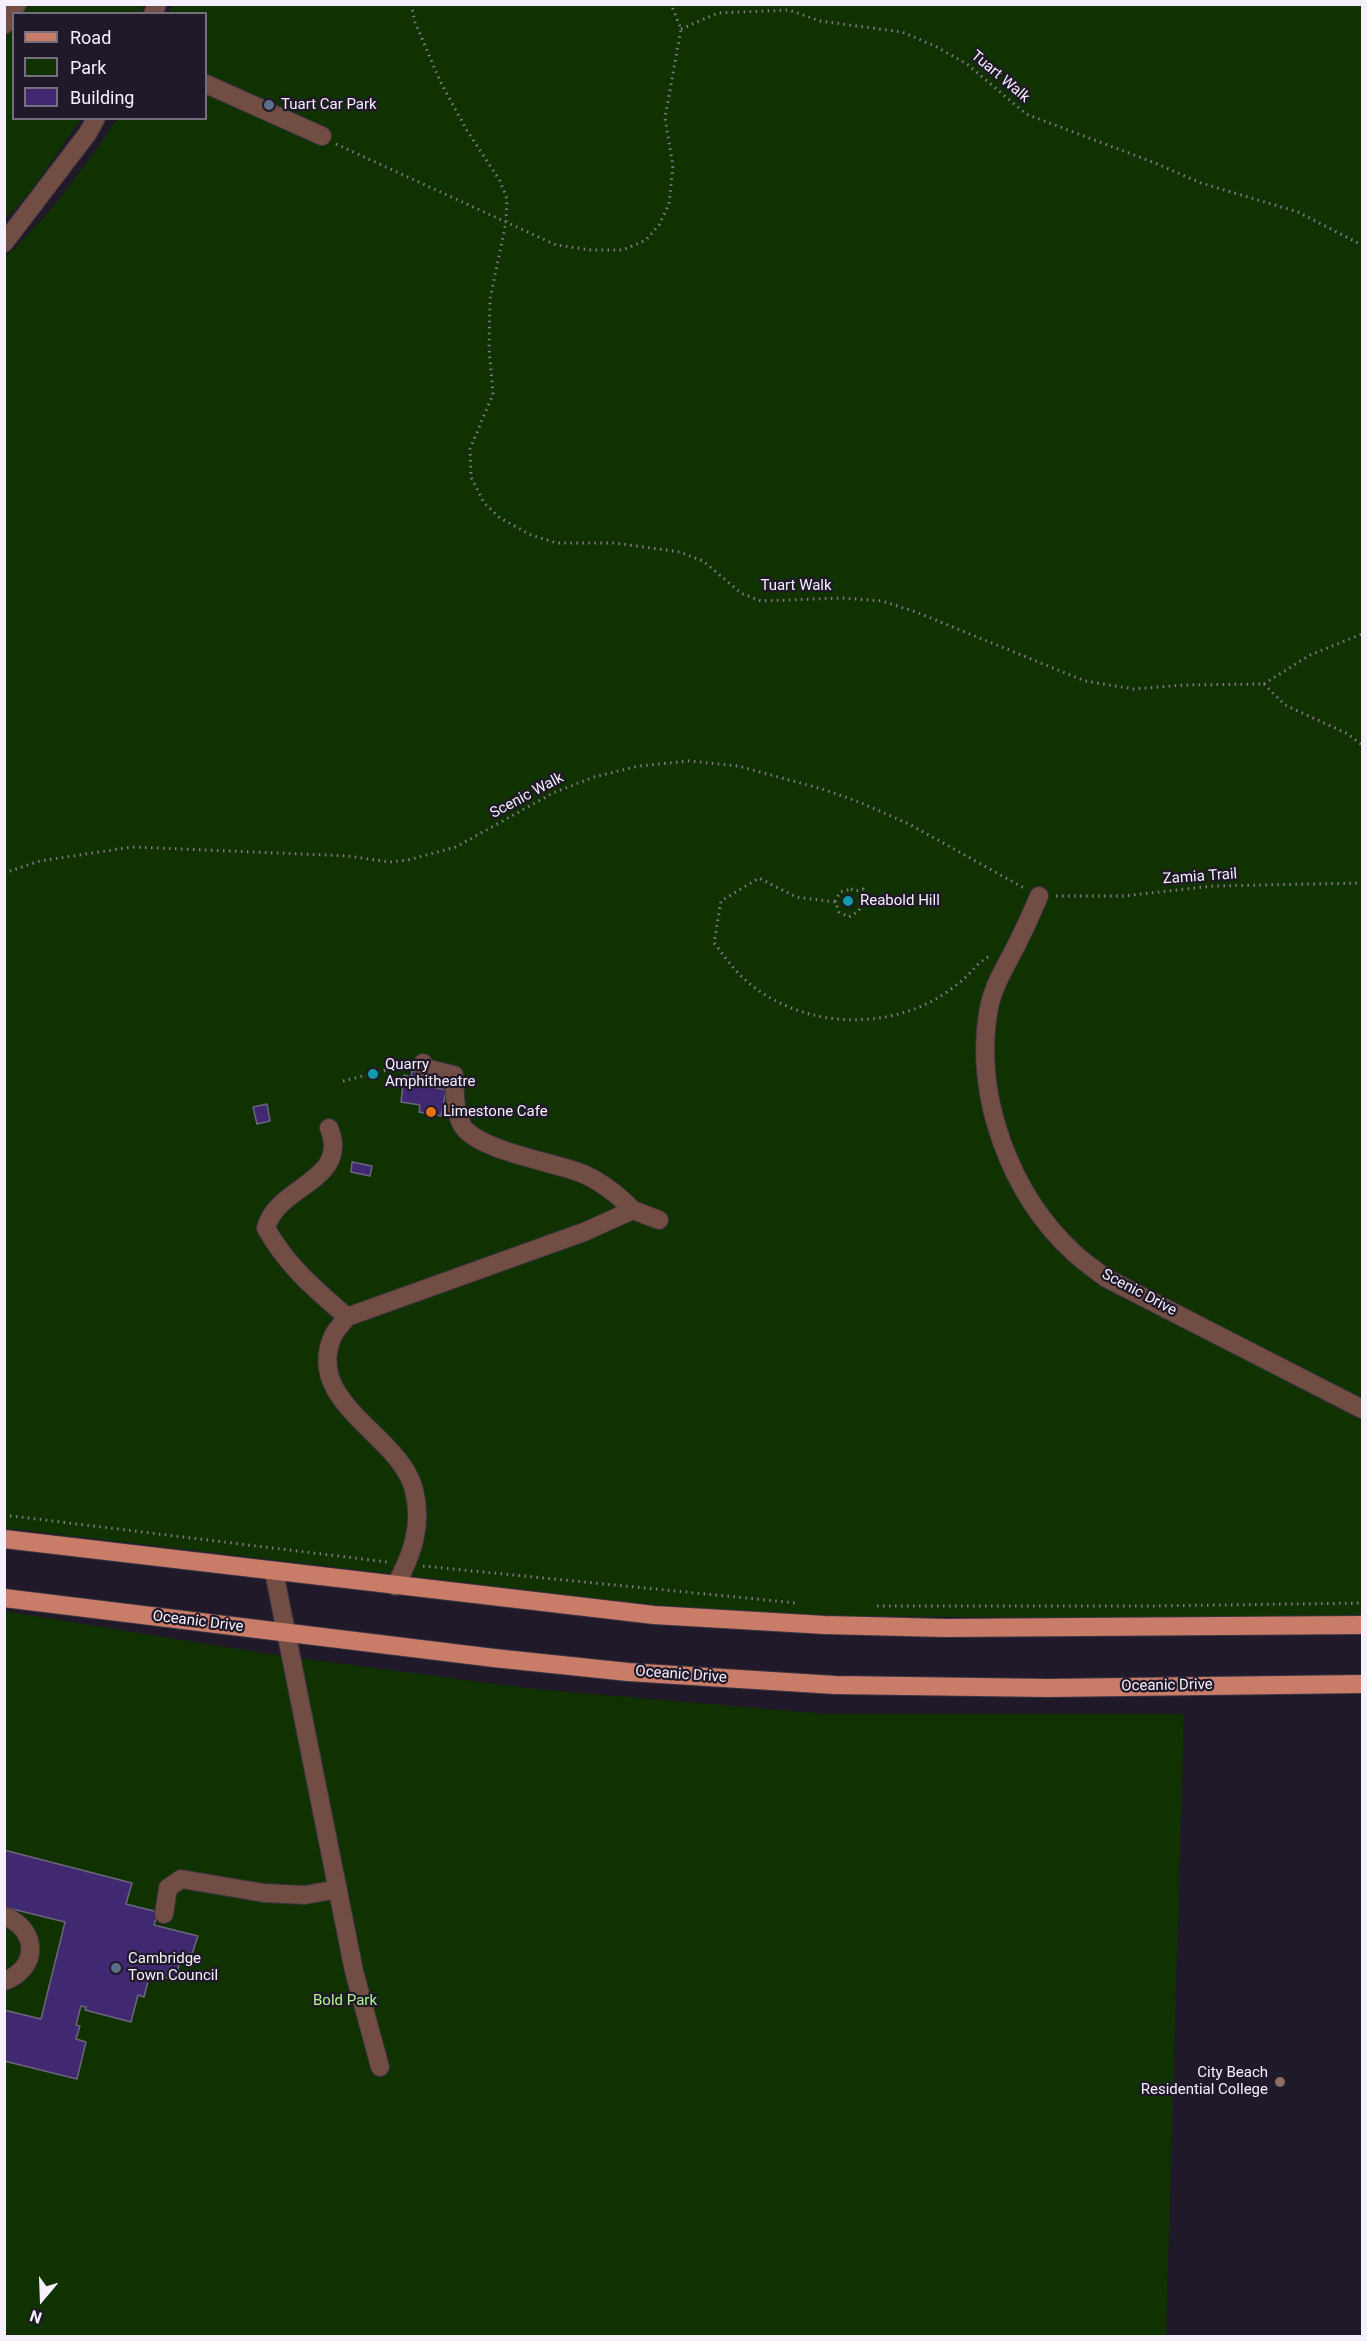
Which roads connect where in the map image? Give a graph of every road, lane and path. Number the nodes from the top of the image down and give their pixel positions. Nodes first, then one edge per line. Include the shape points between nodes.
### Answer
1 (411, 4) edge
2 (670, 4) edge
3 (12, 12) edge
4 (4, 25) edge
5 (681, 29) junction
6 (207, 84) edge
7 (95, 120) edge
8 (322, 136) joint
9 (506, 222) junction
10 (4, 243) edge
11 (1362, 245) edge
12 (1362, 634) edge
13 (1264, 684) junction
14 (1362, 745) edge
15 (4, 873) edge
16 (1362, 883) edge
17 (1039, 896) junction
18 (835, 902) junction
19 (993, 954) dead end
20 (423, 1063) joint
21 (343, 1081) dead end
22 (329, 1128) dead end
23 (633, 1210) junction
24 (659, 1220) dead end
25 (347, 1317) junction
26 (1362, 1409) edge
27 (4, 1515) edge
28 (4, 1539) edge
29 (407, 1564) junction
30 (274, 1572) junction
31 (395, 1586) junction
32 (4, 1598) edge
33 (1362, 1603) edge
34 (802, 1604) dead end
35 (873, 1606) dead end
36 (1362, 1625) edge
37 (286, 1633) junction
38 (1362, 1684) edge
39 (338, 1889) junction
40 (164, 1914) dead end
41 (4, 1916) edge
42 (4, 1981) edge
43 (380, 2067) dead end

1 - 9 path, Tuart Walk via 440,81 500,181 507,199
2 - 5 path
3 - 4 street
5 - 9 path via 665,118 673,166 669,204 646,240 623,250 591,250 556,245
5 - 11 path, Tuart Walk via 718,13 789,10 820,21 902,32 967,63 1026,114 1201,183 1298,212
6 - 8 street
7 - 10 street
8 - 9 path
9 - 13 path, Tuart Walk via 490,299 493,394 470,449 471,477 483,503 500,518 531,535 557,543 614,543 680,552 703,561 741,593 761,601 882,601 1085,681 1134,689
12 - 13 path via 1310,655
13 - 14 path via 1285,705 1348,734
15 - 17 path, Scenic Walk via 40,861 132,847 408,860 456,847 594,777 639,766 689,761 738,766 859,802 909,824
16 - 17 path, Zamia Trail via 1213,886 1114,897
17 - 26 street, Scenic Drive via 989,1007 986,1041 994,1113 1008,1159 1026,1193 1073,1252 1106,1278
18 - 18 path via 845,890 862,889 867,894 855,915 844,915
18 - 19 path via 796,897 759,878 721,901 714,943 740,975 772,1000 810,1015 850,1021 888,1017 925,1005
20 - 21 path
20 - 23 street via 425,1068 454,1075 462,1127 483,1142 583,1174 605,1186
22 - 25 street via 334,1152 325,1168 278,1205 266,1228 300,1276
23 - 24 street
23 - 25 street via 584,1232
25 - 29 street via 333,1335 328,1358 331,1379 342,1400 397,1458 414,1488 415,1537
27 - 29 path
28 - 30 main road
29 - 31 street
29 - 34 path
30 - 31 main road
30 - 37 street
31 - 36 main road via 654,1615 825,1625
32 - 37 main road, Oceanic Drive
33 - 35 path
37 - 38 main road, Oceanic Drive via 628,1672 835,1685 1048,1688
37 - 39 street
39 - 40 street via 305,1895 264,1893 181,1879 168,1887
39 - 43 street via 354,1971
41 - 42 street via 23,1928 31,1949 23,1970

